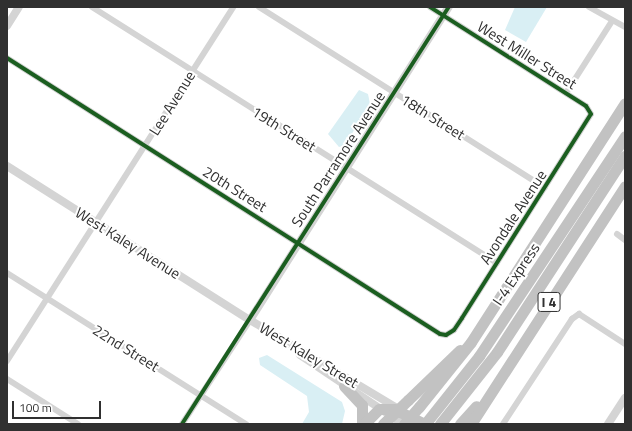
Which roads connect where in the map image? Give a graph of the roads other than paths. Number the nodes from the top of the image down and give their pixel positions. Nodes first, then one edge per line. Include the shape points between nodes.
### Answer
1 (19, 7) edge
2 (92, 7) edge
3 (233, 7) edge
4 (259, 7) edge
5 (430, 7) edge
6 (449, 7) edge
7 (589, 7) edge
8 (444, 16) junction
9 (612, 22) junction
10 (7, 26) edge
11 (625, 27) edge
12 (7, 58) edge
13 (192, 71) junction
14 (394, 93) junction
15 (566, 93) junction
16 (625, 103) edge
17 (590, 112) joint
18 (625, 136) edge
19 (144, 146) junction
20 (625, 156) edge
21 (7, 166) edge
22 (346, 168) junction
23 (625, 186) edge
24 (545, 188) junction
25 (96, 222) junction
26 (617, 234) dead end
27 (625, 240) edge
28 (298, 243) junction
29 (497, 264) junction
30 (7, 273) edge
31 (46, 298) junction
32 (250, 320) junction
33 (451, 333) joint
34 (471, 342) junction
35 (625, 344) edge
36 (518, 349) junction
37 (7, 361) edge
38 (7, 379) edge
39 (344, 386) junction
40 (201, 395) junction
41 (625, 398) edge
42 (379, 409) junction
43 (423, 423) edge
44 (441, 423) edge
45 (78, 424) edge
46 (182, 424) edge
47 (246, 424) edge
48 (363, 424) edge
49 (383, 424) edge
50 (404, 424) edge
51 (460, 424) edge
52 (471, 424) edge
53 (503, 424) edge
54 (608, 424) edge

1 - 10 street
2 - 13 street, 19th Street
3 - 13 street, Lee Avenue
4 - 14 street, 18th Street
5 - 8 street, West Miller Street
6 - 8 street, South Parramore Avenue
7 - 9 street
8 - 14 street, South Parramore Avenue
8 - 15 street, West Miller Street
9 - 11 street
9 - 15 street
12 - 19 street, 20th Street
13 - 19 street, Lee Avenue
13 - 22 street, 19th Street
14 - 22 street, South Parramore Avenue
14 - 24 street, 18th Street
15 - 17 street, West Miller Street
16 - 34 highway
17 - 24 street, Avondale Avenue via 587,124
18 - 43 highway, I-4 Express via 479,356 433,415
19 - 25 street, Lee Avenue
19 - 28 street, 20th Street
20 - 44 highway, I-4 Express via 497,352
21 - 25 street, West Kaley Avenue
22 - 28 street, South Parramore Avenue
22 - 29 street, 19th Street
23 - 36 highway, I 4
24 - 29 street, Avondale Avenue
25 - 31 street, Lee Avenue
25 - 32 street, West Kaley Avenue
26 - 27 street
28 - 32 street, South Parramore Avenue
28 - 33 street, 20th Street via 440,334
29 - 33 street, Avondale Avenue
30 - 31 street, 22nd Street
31 - 37 street, Lee Avenue
31 - 40 street, 22nd Street
32 - 39 street, West Kaley Street
32 - 40 street, South Parramore Avenue
32 - 43 street, West Kaley Street
34 - 49 highway, bridge via 448,359
34 - 50 highway, bridge
35 - 53 street via 579,314 565,326
36 - 51 highway, I 4
36 - 52 highway
38 - 45 street
39 - 42 street, West Kaley Street
39 - 48 highway via 362,405
40 - 46 street, South Parramore Avenue
40 - 47 street, 22nd Street
41 - 54 street
42 - 43 highway via 394,409
42 - 48 highway
42 - 50 street, West Kaley Street

